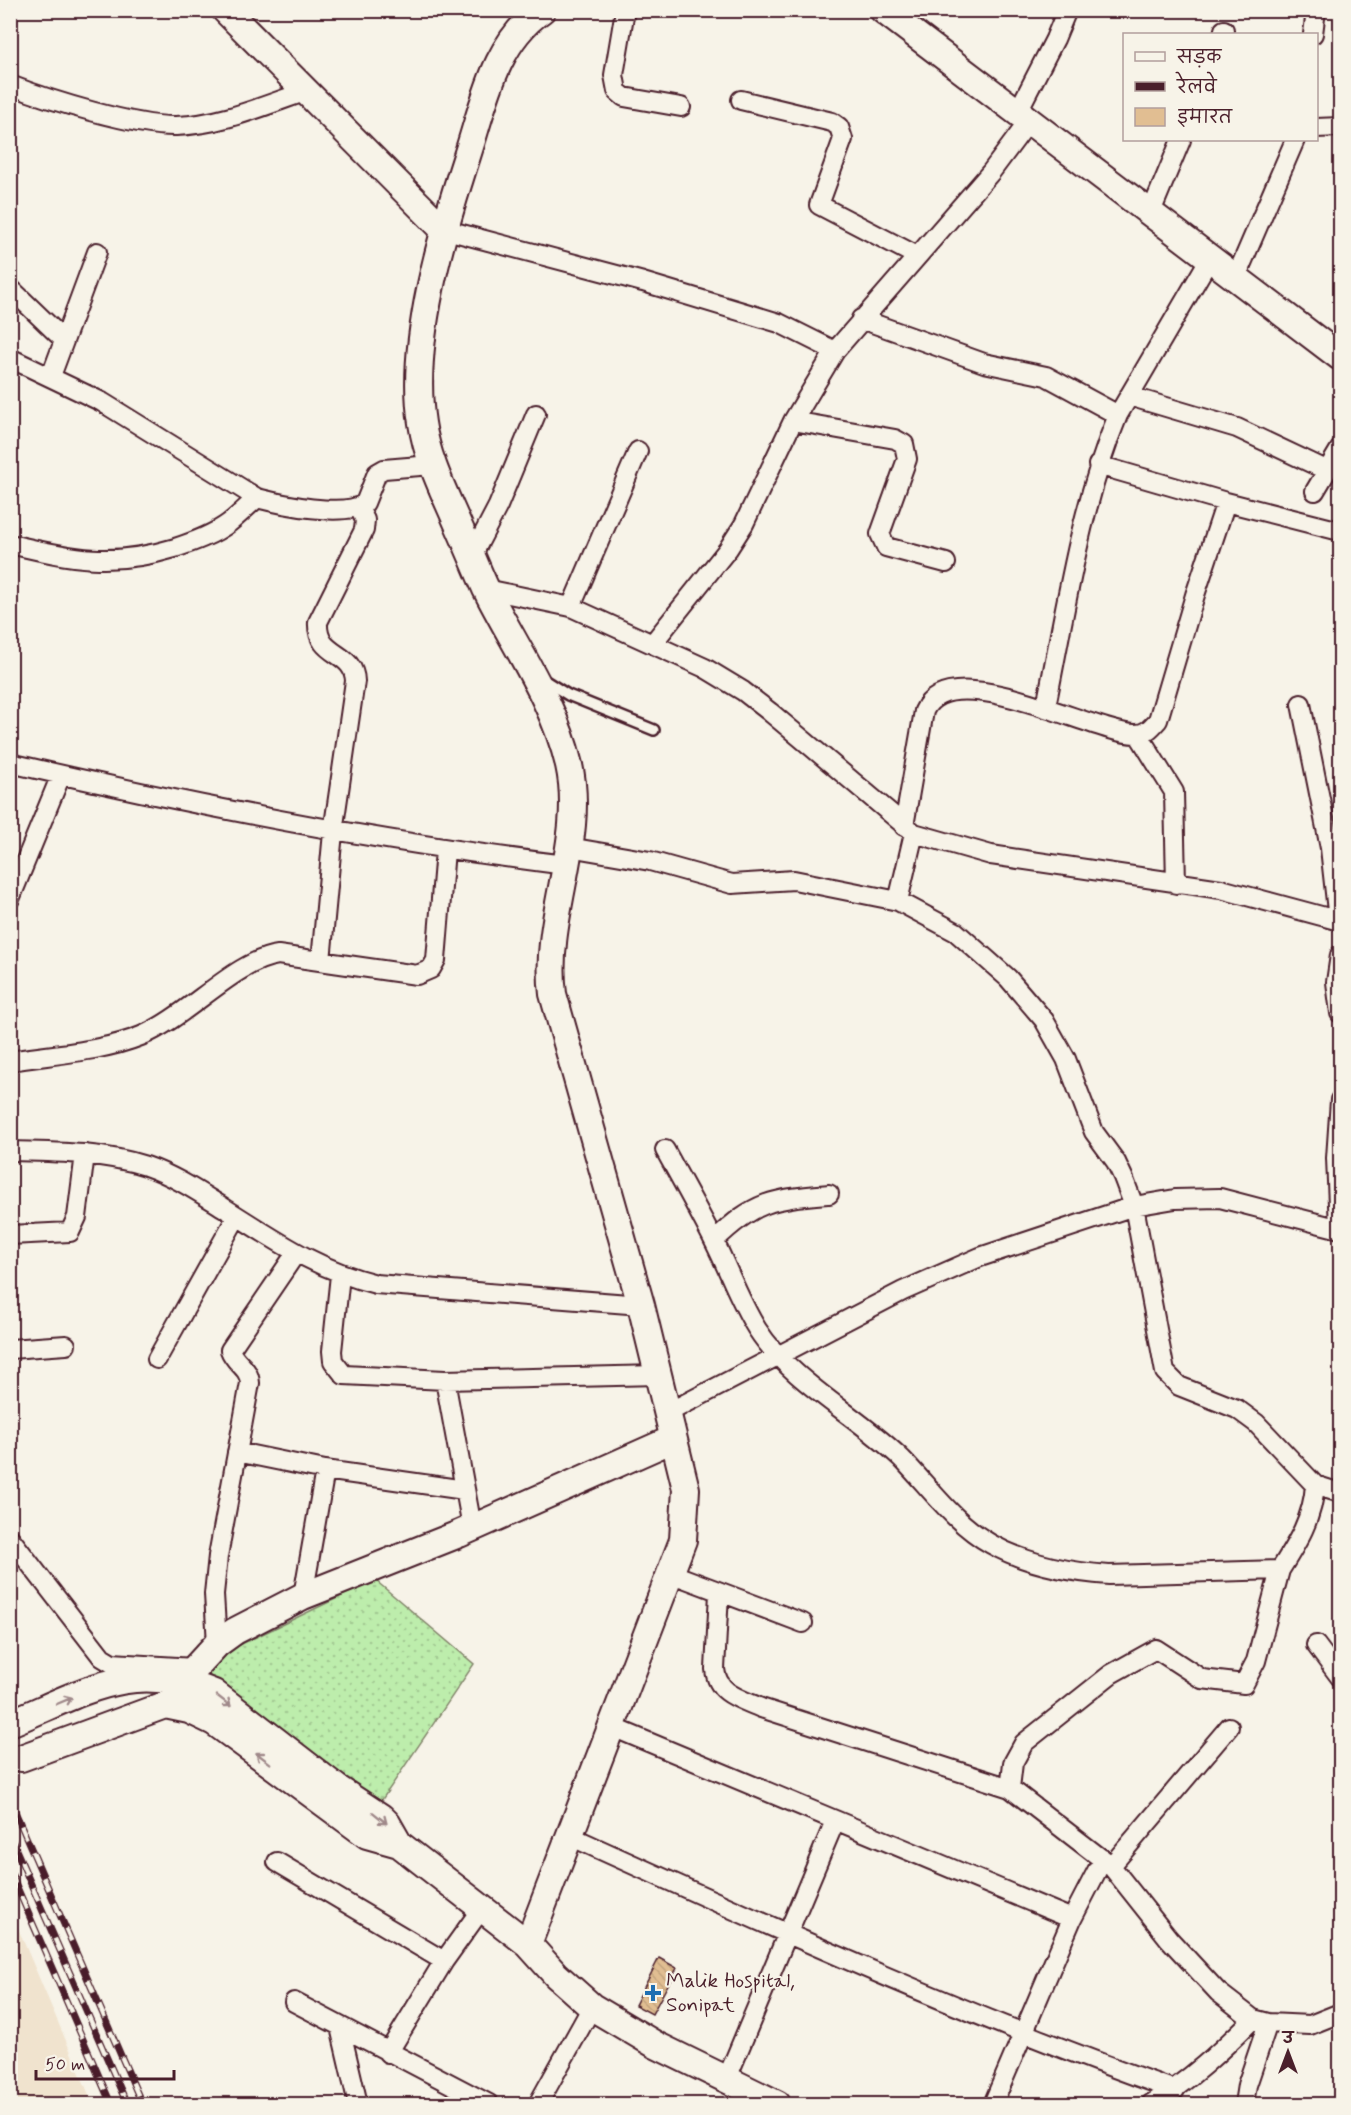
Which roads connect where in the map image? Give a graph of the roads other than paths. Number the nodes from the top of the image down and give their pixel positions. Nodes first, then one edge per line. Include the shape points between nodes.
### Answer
1 (225, 10) edge
2 (542, 10) edge
3 (625, 10) edge
4 (883, 10) edge
5 (1066, 10) edge
6 (1316, 10) edge
7 (1313, 33) edge
8 (10, 85) edge
9 (304, 92) junction
10 (741, 100) dead end
11 (681, 107) dead end
12 (1024, 116) junction
13 (1341, 127) edge
14 (1318, 128) edge
15 (1180, 141) edge
16 (1295, 141) edge
17 (1151, 212) junction
18 (443, 229) junction
19 (97, 252) dead end
20 (917, 256) junction
21 (1210, 258) junction
22 (1236, 277) junction
23 (10, 288) edge
24 (861, 319) junction
25 (64, 340) junction
26 (835, 351) junction
27 (1341, 357) edge
28 (10, 358) edge
29 (51, 376) junction
30 (1129, 396) junction
31 (536, 414) dead end
32 (1118, 415) junction
33 (793, 421) junction
34 (1341, 449) edge
35 (638, 451) dead end
36 (432, 465) junction
37 (1098, 465) junction
38 (1326, 470) junction
39 (1314, 491) dead end
40 (256, 498) junction
41 (1226, 502) junction
42 (359, 508) junction
43 (1341, 531) edge
44 (10, 544) edge
45 (472, 556) junction
46 (946, 563) dead end
47 (486, 589) junction
48 (571, 607) junction
49 (653, 643) junction
50 (532, 672) junction
51 (1301, 704) dead end
52 (1046, 706) junction
53 (654, 730) dead end
54 (1138, 734) junction
55 (10, 763) edge
56 (61, 774) junction
57 (909, 830) junction
58 (333, 832) junction
59 (445, 850) junction
60 (567, 856) junction
61 (1176, 884) junction
62 (10, 899) edge
63 (898, 901) junction
64 (1339, 921) edge
65 (1341, 955) edge
66 (321, 961) junction
67 (1341, 1013) edge
68 (10, 1060) edge
69 (1341, 1100) edge
70 (10, 1150) edge
71 (665, 1150) dead end
72 (85, 1154) junction
73 (829, 1194) dead end
74 (1134, 1206) junction
75 (237, 1216) junction
76 (1340, 1229) edge
77 (10, 1235) edge
78 (714, 1241) junction
79 (296, 1253) junction
80 (340, 1275) junction
81 (640, 1305) junction
82 (66, 1345) dead end
83 (10, 1349) edge
84 (777, 1356) junction
85 (157, 1359) dead end
86 (658, 1376) junction
87 (446, 1380) junction
88 (668, 1413) junction
89 (673, 1439) junction
90 (237, 1452) junction
91 (325, 1470) junction
92 (1315, 1485) junction
93 (465, 1490) junction
94 (1341, 1493) edge
95 (472, 1527) junction
96 (10, 1538) edge
97 (1280, 1570) junction
98 (670, 1573) junction
99 (719, 1593) junction
100 (303, 1596) junction
101 (803, 1623) dead end
102 (216, 1644) junction
103 (1316, 1645) dead end
104 (188, 1675) junction
105 (1341, 1677) edge
106 (10, 1723) edge
107 (610, 1726) junction
108 (1229, 1727) dead end
109 (21, 1758) dead end
110 (1010, 1788) junction
111 (835, 1821) junction
112 (570, 1836) junction
113 (399, 1844) junction
114 (277, 1862) dead end
115 (1107, 1863) junction
116 (482, 1908) junction
117 (1072, 1919) junction
118 (789, 1935) junction
119 (528, 1944) junction
120 (444, 1961) junction
121 (294, 2002) dead end
122 (592, 2007) junction
123 (1341, 2013) edge
124 (1260, 2021) junction
125 (340, 2027) junction
126 (1022, 2033) junction
127 (388, 2053) junction
128 (727, 2078) junction
129 (1175, 2090) junction
130 (765, 2101) edge
131 (358, 2104) edge
132 (489, 2104) edge
133 (538, 2104) edge
134 (993, 2104) edge
135 (1151, 2104) edge
136 (1244, 2104) edge

1 - 9 street
2 - 18 street via 515,33 500,59
3 - 11 street via 614,75 617,91 624,96
4 - 12 street
5 - 12 street
6 - 7 street
8 - 9 street via 135,120 174,126 219,120
9 - 18 street
10 - 20 street via 839,127 841,147 819,205
12 - 17 street
12 - 20 street via 991,172
13 - 14 street
15 - 17 street
16 - 22 street
17 - 21 street
18 - 26 street via 779,323
18 - 36 street via 419,359 422,423
19 - 25 street
20 - 24 street
21 - 22 street
21 - 30 street
22 - 27 street
23 - 25 street
24 - 26 street
24 - 32 street via 984,363 1046,376
25 - 29 street
26 - 33 street
28 - 29 street
29 - 40 street via 102,402
30 - 32 street
30 - 38 street via 1237,428
31 - 45 street via 498,506
32 - 37 street
33 - 46 street via 895,439 904,444 907,459 880,534 882,543
33 - 49 street via 733,541
34 - 38 street
35 - 48 street
36 - 42 street via 377,473
36 - 45 street
37 - 41 street
37 - 52 street
38 - 39 street
40 - 42 street via 302,506
40 - 44 street via 228,524 195,542 142,558 68,558
41 - 43 street
41 - 54 street via 1158,720 1148,731
42 - 58 street via 365,520 364,530 318,622 319,639 355,671
45 - 47 street
47 - 48 street
47 - 50 street
48 - 49 street
49 - 57 street via 743,691
50 - 53 lane via 568,695
50 - 60 street via 569,766 572,791
51 - 64 street via 1330,848
52 - 54 street via 1118,732
52 - 57 street via 977,692 953,692 930,701 924,711
54 - 61 street via 1174,792
55 - 56 street
56 - 58 street
56 - 62 street
57 - 61 street via 991,855
57 - 63 street
58 - 59 street
58 - 66 street
59 - 60 street
59 - 66 street via 436,960 431,969 417,975
60 - 63 street via 650,861 732,884 794,880
60 - 81 street via 552,939 553,994
61 - 64 street via 1221,889
63 - 74 street via 956,932 1008,978 1044,1020 1066,1059 1094,1132 1116,1162
65 - 67 street via 1336,982
66 - 68 street via 265,956 141,1036
69 - 76 street via 1336,1158
70 - 72 street
71 - 78 street
72 - 75 street via 147,1167 186,1184
72 - 77 street via 77,1216 70,1232
73 - 78 street via 766,1202 739,1217
74 - 76 street via 1175,1199 1220,1198
74 - 84 street via 980,1257 903,1291
74 - 92 street via 1165,1372 1179,1386 1226,1404 1256,1423
75 - 79 street
75 - 85 street
78 - 84 street via 748,1312
79 - 80 street
79 - 90 street via 231,1350 233,1358 246,1368 250,1383
80 - 81 street via 376,1284
80 - 87 street via 332,1351 338,1370 355,1377
81 - 86 street
82 - 83 street
84 - 88 street
84 - 97 street via 901,1459 968,1530 992,1545 1055,1568 1081,1573
86 - 87 street
86 - 88 street
87 - 93 street
88 - 89 street
89 - 95 street
89 - 98 street via 686,1489 687,1510 683,1540
90 - 91 street
90 - 102 street via 218,1556 214,1594
91 - 93 street
91 - 100 street
92 - 94 street
92 - 97 street via 1314,1506
93 - 95 street
95 - 100 street
96 - 104 street via 102,1657
97 - 110 street via 1256,1661 1244,1684 1202,1679 1156,1649 1111,1674 1024,1743 1013,1763
98 - 99 street
98 - 107 street
99 - 101 street
99 - 110 street via 715,1669 716,1681 722,1689 761,1708
100 - 102 street
102 - 104 street
103 - 105 street
106 -> 104 street via 113,1681
104 -> 113 street via 381,1817
107 - 111 street
107 - 112 street
108 - 115 street
113 -> 109 street via 367,1835 214,1722 189,1710 165,1705
110 - 115 street
111 - 117 street
111 - 118 street
112 - 118 street
112 - 119 street
113 - 116 street
114 - 120 street
115 - 117 street
115 - 124 street via 1218,1992
116 - 119 street
116 - 120 street
117 - 126 street
118 - 126 street
118 - 128 street
119 - 122 street
120 - 127 street
121 - 125 street
122 - 128 street via 656,2045
122 - 133 street
123 - 124 street via 1310,2025
124 - 129 street
124 - 136 street
125 - 127 street
125 - 131 street
126 - 129 street
126 - 134 street
127 - 132 street
128 - 130 street
129 - 135 street

